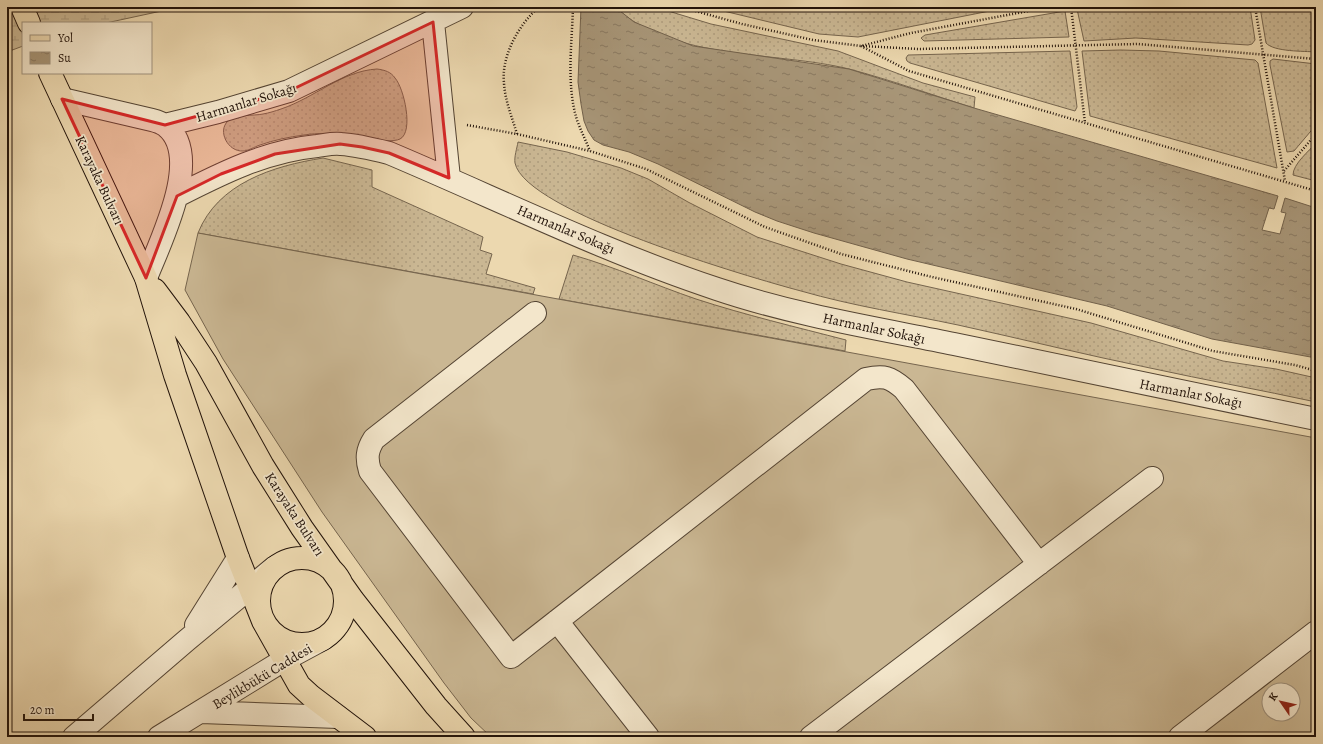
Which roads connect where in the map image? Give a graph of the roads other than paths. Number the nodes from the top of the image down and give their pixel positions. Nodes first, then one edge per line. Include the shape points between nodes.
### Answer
1 (22, 7) edge
2 (462, 7) edge
3 (29, 22) edge
4 (433, 22) junction
5 (56, 85) edge
6 (165, 125) junction
7 (449, 178) junction
8 (177, 196) junction
9 (146, 278) junction
10 (535, 313) dead end
11 (1316, 419) edge
12 (1152, 478) dead end
13 (238, 558) junction
14 (1040, 564) junction
15 (275, 567) junction
16 (338, 577) junction
17 (250, 589) junction
18 (263, 621) junction
19 (557, 621) junction
20 (1316, 632) edge
21 (323, 639) junction
22 (187, 640) junction
23 (284, 660) junction
24 (201, 712) junction
25 (338, 716) junction
26 (817, 736) edge
27 (74, 737) edge
28 (160, 737) edge
29 (365, 737) edge
30 (464, 737) edge
31 (648, 737) edge
32 (1180, 737) edge

1 - 3 main road
2 - 4 street, Harmanlar Sokağı
4 - 6 street, Harmanlar Sokağı via 289,91
4 - 7 street
5 - 6 street
5 - 9 main road, Karayaka Bulvarı
6 - 8 street via 173,134 180,152 181,175
7 - 8 street, Harmanlar Sokağı via 389,153 340,144 300,148 269,156 221,174
7 - 11 street, Harmanlar Sokağı via 638,260 718,289 787,309
8 - 9 street
9 - 13 main road, Karayaka Bulvarı via 175,375
9 - 16 main road, Karayaka Bulvarı via 206,363 267,472 302,528
10 - 19 street via 374,439 368,449 367,460 370,471 511,657
12 - 14 street
13 - 17 main road, Karayaka Bulvarı
13 - 22 street
14 - 19 street via 904,389 893,379 879,376 866,380
14 - 26 street
15 - 16 main road via 295,558 309,559 322,563
15 - 17 street
15 - 18 main road via 268,574 260,591 259,608
16 - 21 main road via 345,598 344,612 338,625
16 - 30 main road, Karayaka Bulvarı via 436,706
17 - 18 main road, Karayaka Bulvarı
17 - 22 street
18 - 21 main road via 277,636 288,642 311,644
18 - 23 main road, Karayaka Bulvarı
19 - 31 street
20 - 32 street
21 - 23 street, Beylikbükü Caddesi
22 - 27 street
23 - 24 street, Beylikbükü Caddesi
23 - 25 main road, Karayaka Bulvarı via 299,685
24 - 25 street, Beylikbükü Caddesi
24 - 28 street, Beylikbükü Caddesi
25 - 29 main road, Karayaka Bulvarı

